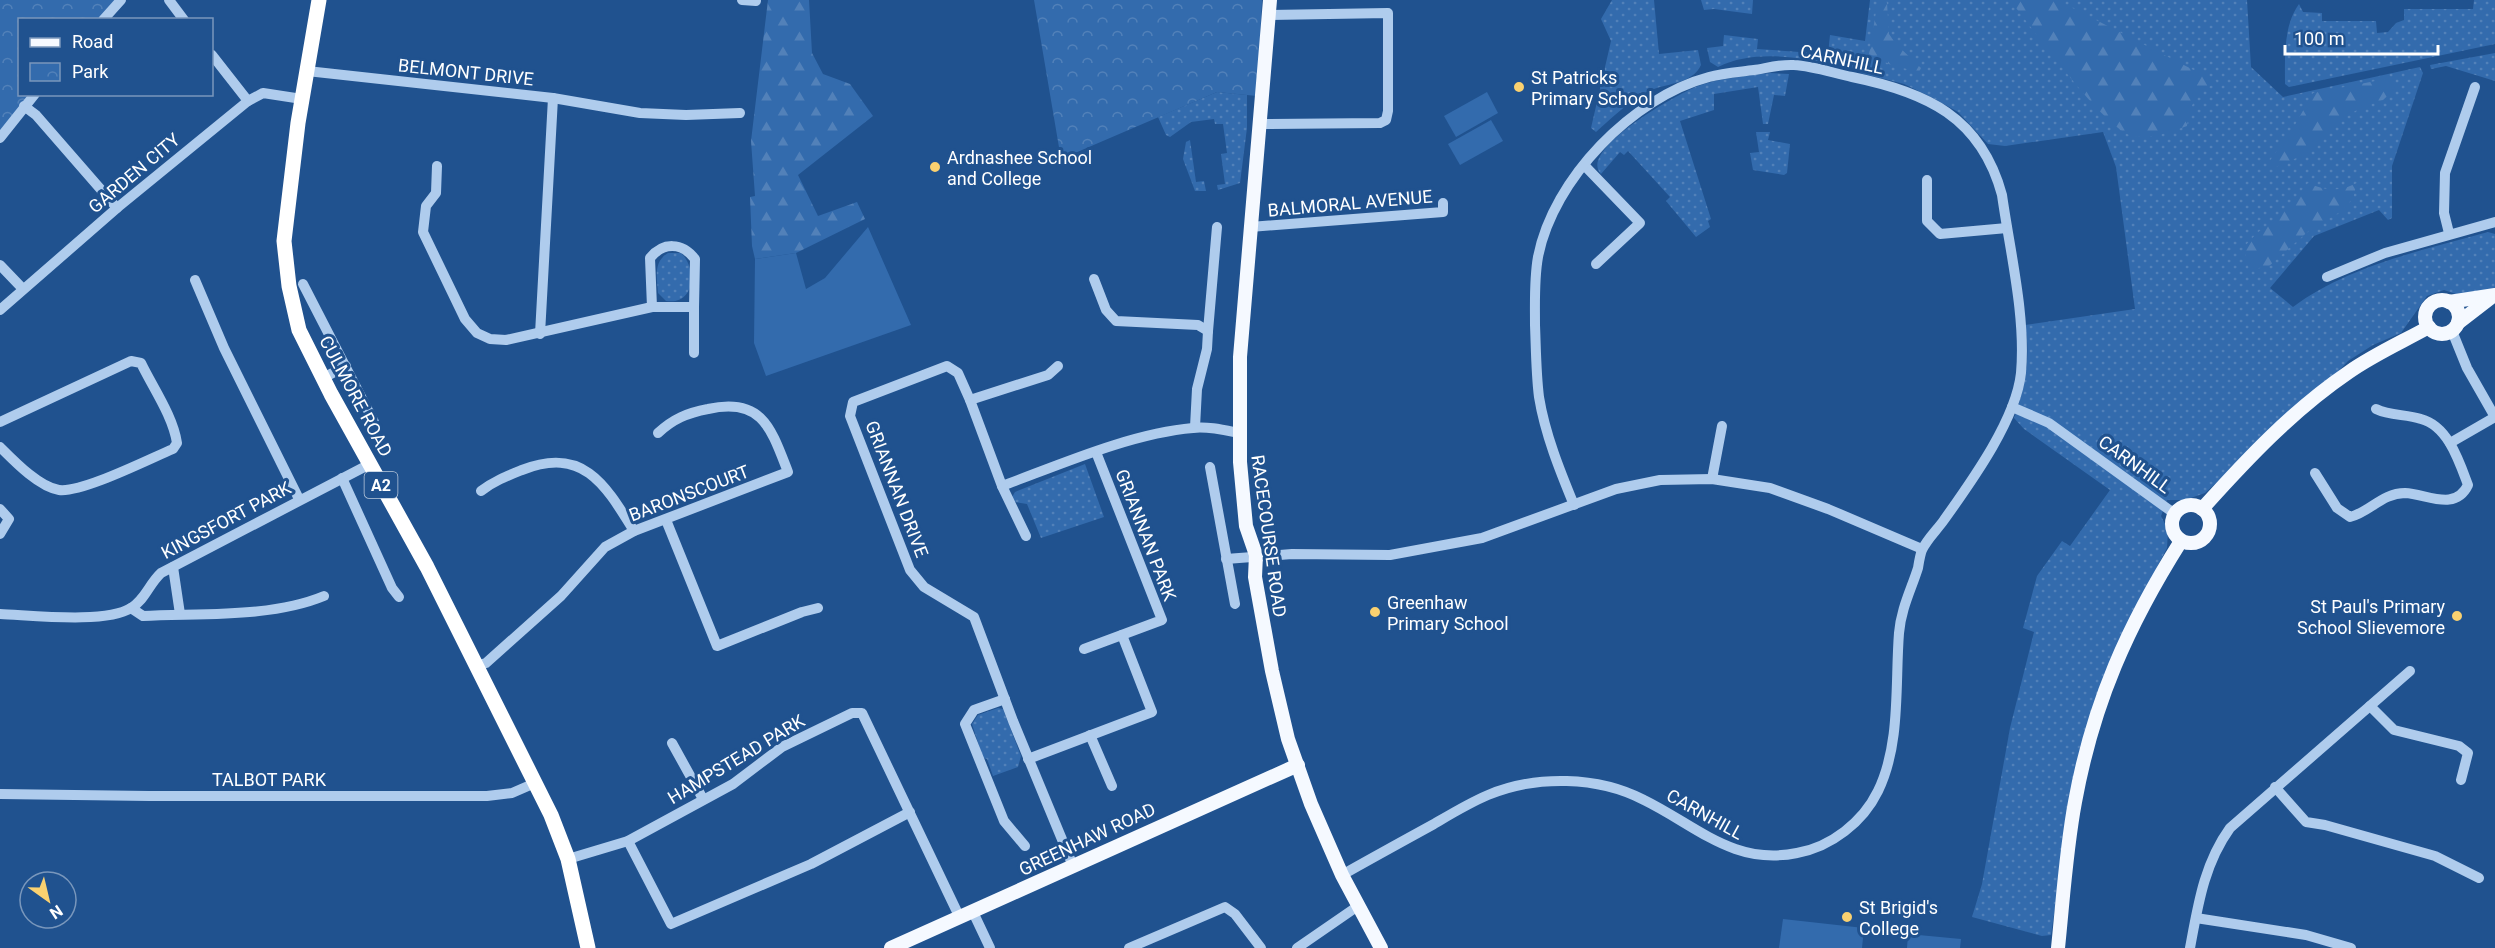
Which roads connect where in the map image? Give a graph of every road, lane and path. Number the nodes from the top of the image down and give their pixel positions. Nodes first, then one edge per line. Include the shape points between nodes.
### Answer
1 (121, 0) edge
2 (169, 0) edge
3 (319, 0) edge
4 (742, 0) edge
5 (1270, 0) edge
6 (756, 2) dead end
7 (1268, 15) junction
8 (106, 18) edge
9 (182, 18) edge
10 (213, 56) edge
11 (308, 71) junction
12 (2475, 87) dead end
13 (33, 96) edge
14 (553, 98) junction
15 (302, 99) junction
16 (248, 100) junction
17 (24, 106) junction
18 (740, 113) dead end
19 (1258, 124) junction
20 (0, 138) edge
21 (1584, 165) junction
22 (437, 166) dead end
23 (1927, 180) dead end
24 (1443, 203) dead end
25 (117, 208) junction
26 (2495, 222) edge
27 (1217, 227) dead end
28 (1250, 227) junction
29 (2007, 228) junction
30 (2449, 233) junction
31 (1596, 264) dead end
32 (0, 265) edge
33 (2327, 277) dead end
34 (1094, 279) dead end
35 (195, 280) dead end
36 (303, 284) dead end
37 (23, 289) junction
38 (2495, 295) edge
39 (2449, 302) junction
40 (652, 307) junction
41 (694, 307) junction
42 (0, 310) edge
43 (2428, 327) junction
44 (2455, 327) junction
45 (1208, 331) junction
46 (540, 334) junction
47 (694, 353) dead end
48 (346, 366) junction
49 (1058, 366) dead end
50 (322, 378) junction
51 (970, 400) junction
52 (2012, 407) junction
53 (2376, 409) dead end
54 (2495, 417) edge
55 (0, 422) edge
56 (374, 422) dead end
57 (1722, 426) dead end
58 (1195, 427) junction
59 (658, 433) dead end
60 (1239, 433) junction
61 (2450, 443) junction
62 (0, 447) edge
63 (1096, 452) junction
64 (370, 464) junction
65 (1210, 467) dead end
66 (2315, 473) dead end
67 (342, 478) junction
68 (1712, 479) junction
69 (1002, 486) junction
70 (481, 491) dead end
71 (299, 499) junction
72 (1574, 505) junction
73 (0, 509) edge
74 (2202, 509) junction
75 (2175, 514) junction
76 (666, 520) junction
77 (634, 531) junction
78 (0, 534) edge
79 (1026, 536) dead end
80 (2181, 541) junction
81 (1922, 549) junction
82 (1256, 555) junction
83 (1226, 559) junction
84 (174, 567) junction
85 (324, 596) dead end
86 (399, 597) dead end
87 (1235, 604) dead end
88 (131, 608) junction
89 (818, 608) dead end
90 (0, 614) edge
91 (180, 614) junction
92 (1122, 635) junction
93 (1084, 649) dead end
94 (476, 666) junction
95 (2410, 672) dead end
96 (1005, 699) junction
97 (2370, 706) junction
98 (1090, 735) junction
99 (672, 743) dead end
100 (1028, 759) junction
101 (1298, 765) junction
102 (2460, 780) dead end
103 (535, 783) junction
104 (1112, 786) dead end
105 (2275, 787) junction
106 (0, 794) edge
107 (703, 799) junction
108 (910, 812) junction
109 (628, 841) junction
110 (1025, 846) dead end
111 (568, 859) junction
112 (1072, 866) junction
113 (1342, 875) junction
114 (2480, 878) dead end
115 (1358, 906) junction
116 (967, 915) junction
117 (2196, 918) junction
118 (588, 948) edge
119 (891, 948) edge
120 (990, 948) edge
121 (1129, 948) edge
122 (1261, 948) edge
123 (1297, 948) edge
124 (1381, 948) edge
125 (2058, 948) edge
126 (2190, 948) edge
127 (2351, 948) edge

1 - 8 street
2 - 9 street
3 - 11 highway, CULMORE ROAD / A2
4 - 6 street
5 - 7 main road, RACECOURSE ROAD
7 - 19 main road, RACECOURSE ROAD
7 - 19 street via 1388,14 1388,111 1386,120 1380,123
10 - 16 street
11 - 14 street, BELMONT DRIVE
11 - 15 highway, CULMORE ROAD / A2
12 - 30 street via 2445,173 2444,213
13 - 17 street
14 - 18 street, BELMONT DRIVE via 620,110 686,115
14 - 46 street
15 - 16 street, GARDEN CITY via 263,93
15 - 50 highway, CULMORE ROAD / A2 via 285,260 299,330
16 - 25 street, GARDEN CITY
17 - 20 street
17 - 25 street
19 - 28 main road, RACECOURSE ROAD
21 - 29 street, CARNHILL via 1621,125 1669,93 1709,76 1794,64 1905,90 1948,112 1979,141 1986,153 1999,184
21 - 31 street via 1640,223
21 - 72 street, CARNHILL via 1554,212 1539,255 1535,291 1540,399 1554,454
22 - 46 street via 436,193 426,206 423,232 465,320 477,333 490,339
23 - 29 street via 1927,221 1940,234
24 - 28 street, BALMORAL AVENUE via 1443,212
25 - 37 street, GARDEN CITY
26 - 30 street
27 - 45 street
28 - 60 main road, RACECOURSE ROAD via 1240,357
29 - 52 street, CARNHILL via 2021,335 2021,375
30 - 33 street
32 - 37 street
34 - 45 street via 1106,310 1116,321 1198,325
35 - 71 street
36 - 48 street
37 - 42 street, GARDEN CITY
38 - 39 main road
38 - 44 main road
39 - 43 main road via 2439,301 2430,307
39 - 44 main road via 2457,310
40 - 41 street
40 - 41 street via 650,258 658,249 672,246 682,247 695,259
40 - 46 street
41 - 47 street
43 - 44 main road via 2442,334
43 - 74 main road via 2351,370 2309,401 2261,444
44 - 54 street via 2467,368
45 - 58 street via 1208,349 1197,389
48 - 50 street
48 - 56 street
49 - 51 street via 1047,375
50 - 64 highway, CULMORE ROAD / A2
51 - 69 street, GRIANNAN DRIVE
51 - 96 street, GRIANNAN DRIVE via 958,373 947,366 853,402 850,416 910,570 924,587 974,617
52 - 75 street, CARNHILL via 2049,423
52 - 81 street, CARNHILL via 1988,454
53 - 61 street via 2385,414 2423,419 2435,425
54 - 61 street
55 - 62 street via 137,361 161,403 177,443 173,449 118,474 59,490 39,481
57 - 68 street
58 - 60 street
58 - 63 street
59 - 76 street, BARONSCOURT via 672,420 695,412 727,405 743,407 769,427 788,472
60 - 82 main road, RACECOURSE ROAD via 1246,526
61 - 66 street via 2468,485 2465,492 2445,500 2415,494 2390,495 2350,517 2337,508
63 - 69 street
63 - 92 street, GRIANNAN PARK via 1162,620
64 - 67 street, KINGSFORT PARK
64 - 94 highway, CULMORE ROAD / A2
65 - 83 street
67 - 71 street, KINGSFORT PARK
67 - 86 street
68 - 72 street via 1660,480 1616,489
68 - 81 street via 1770,488
69 - 79 street, GRIANNAN DRIVE
70 - 77 street via 496,480 542,462 562,461 580,467 604,485
71 - 84 street, KINGSFORT PARK
72 - 82 street via 1482,538 1390,555
73 - 78 street via 9,519
74 - 75 main road via 2185,506
74 - 80 main road via 2209,518 2206,536 2197,543
75 - 80 main road via 2173,531
76 - 77 street, BARONSCOURT
76 - 89 street via 717,646
77 - 94 street, BARONSCOURT via 605,547 553,604 486,663
80 - 125 main road via 2123,643 2092,731 2075,803
81 - 113 street, CARNHILL via 1899,629 1893,733 1885,775 1865,811 1828,842 1800,853 1752,856 1625,792 1595,784 1555,781 1487,795
82 - 83 street
82 - 101 main road, RACECOURSE ROAD via 1255,577 1272,671
83 - 87 street
84 - 88 street, KINGSFORT PARK via 153,580 141,601
84 - 91 street
85 - 91 street via 278,608
88 - 90 street via 111,615
88 - 91 street via 143,616
92 - 93 street, GRIANNAN PARK
92 - 98 street via 1152,712
94 - 103 highway, CULMORE ROAD / A2
95 - 97 street
96 - 100 street, GRIANNAN DRIVE
96 - 110 street via 974,710 965,724 1004,821
97 - 102 street via 2394,730 2459,746 2468,753
97 - 105 street
98 - 100 street
98 - 104 street
99 - 107 street
100 - 112 street, GRIANNAN DRIVE
101 - 112 main road, GREENHAW ROAD
101 - 113 main road, RACECOURSE ROAD
103 - 106 street, TALBOT PARK via 512,793 488,796
103 - 111 highway, CULMORE ROAD / A2
105 - 114 street via 2306,822 2435,856
105 - 117 street via 2223,837 2206,872
107 - 108 street, HAMPSTEAD PARK via 733,784 782,747 852,713 862,713
107 - 109 street, HAMPSTEAD PARK
108 - 109 street via 811,864 671,924
108 - 116 street, HAMPSTEAD PARK
109 - 111 street, HAMPSTEAD PARK
111 - 118 highway, CULMORE ROAD / A2
112 - 116 main road, GREENHAW ROAD
113 - 115 main road, RACECOURSE ROAD
115 - 123 street
115 - 124 main road, RACECOURSE ROAD
116 - 119 main road, GREENHAW ROAD
116 - 120 street, HAMPSTEAD PARK
117 - 126 street
117 - 127 street via 2306,935
121 - 122 street via 1225,907

